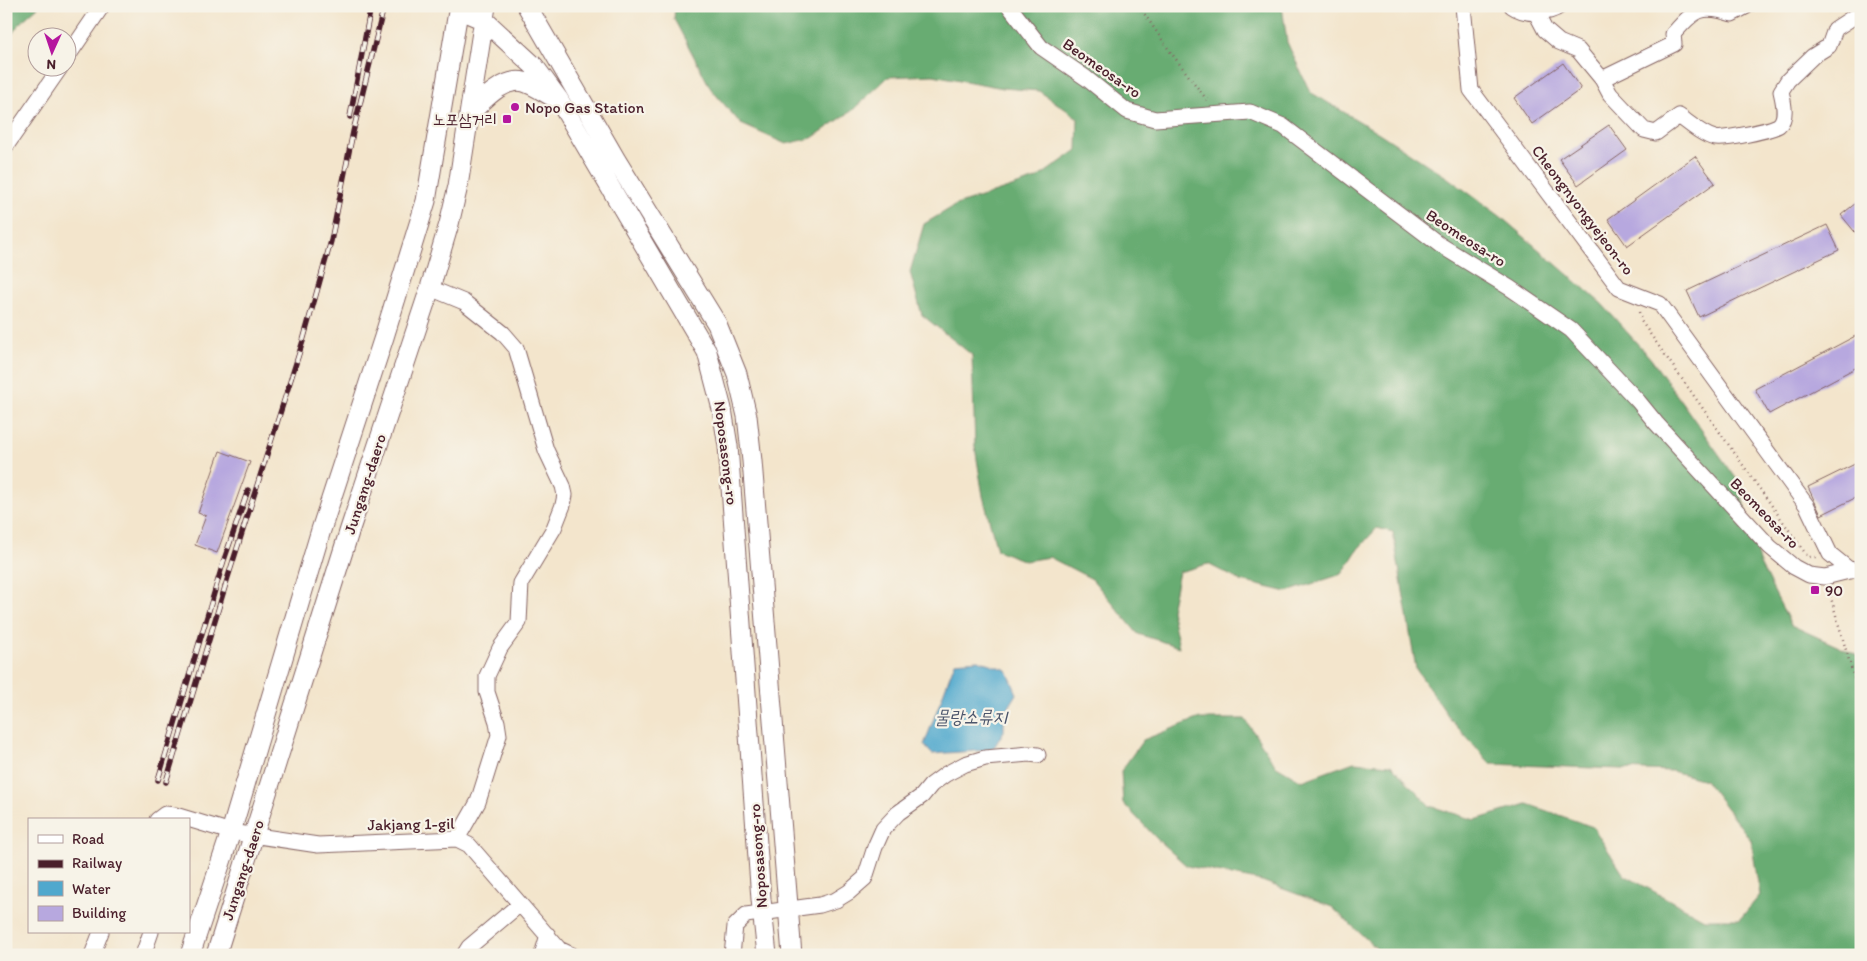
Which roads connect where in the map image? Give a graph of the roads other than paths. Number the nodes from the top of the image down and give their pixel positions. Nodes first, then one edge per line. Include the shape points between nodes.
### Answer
1 (102, 6) edge
2 (527, 6) edge
3 (1009, 6) edge
4 (1463, 6) edge
5 (1512, 6) edge
6 (1560, 6) edge
7 (1748, 6) edge
8 (458, 8) edge
9 (1861, 12) edge
10 (485, 13) edge
11 (1536, 13) junction
12 (78, 41) edge
13 (53, 78) edge
14 (1602, 79) junction
15 (559, 100) junction
16 (469, 115) junction
17 (6, 146) edge
18 (430, 288) junction
19 (1856, 570) edge
20 (1038, 755) dead end
21 (160, 818) edge
22 (185, 818) edge
23 (190, 820) edge
24 (231, 832) junction
25 (254, 836) junction
26 (457, 839) junction
27 (520, 904) junction
28 (788, 909) junction
29 (763, 912) junction
30 (100, 934) edge
31 (150, 934) edge
32 (548, 935) junction
33 (92, 955) edge
34 (143, 955) edge
35 (190, 955) edge
36 (216, 955) edge
37 (464, 955) edge
38 (542, 955) edge
39 (572, 955) edge
40 (732, 955) edge
41 (767, 955) edge
42 (792, 955) edge

1 - 12 street
2 - 28 main road, Noposasong-ro via 716,324 737,374 747,416 752,460
3 - 19 street, Beomeosa-ro via 1041,46 1126,111 1155,119 1250,112 1283,126 1440,245 1571,330 1770,547 1794,568 1825,578
4 - 19 street, Cheongnyongyejeon-ro via 1471,90 1619,288 1660,304 1807,506 1830,554
5 - 11 street
6 - 11 street
7 - 14 street via 1732,14 1719,10 1700,10 1691,14 1673,34 1674,44
8 - 10 main road, Noposasong-ro
8 - 24 main road, Jungang-daero via 426,201 321,530
9 - 14 street via 1835,29 1829,46 1813,56 1788,80 1780,92 1784,115 1779,124 1761,131 1715,138 1679,116 1656,133 1644,130 1610,94
10 - 15 main road, Noposasong-ro via 534,66
10 - 16 main road, Jungang-daero
11 - 14 street via 1545,30 1559,42 1578,50
13 - 17 street
15 - 16 main road via 523,82 510,83 490,93
15 - 29 main road, Noposasong-ro via 707,352 722,409 728,446
16 - 18 main road, Jungang-daero via 458,186
18 - 25 main road, Jungang-daero
18 - 26 street via 464,302 503,332 516,348 546,450 564,495 554,528 521,583 519,622 500,648 487,676 486,692 499,735 478,802
20 - 28 street via 985,758 946,774 898,813 883,830 865,878 850,892 820,905
21 - 22 street, Jakjang 1-gil via 165,814
23 - 24 street, Jakjang 1-gil
24 - 25 street, Jakjang 1-gil
24 - 35 main road, Jungang-daero
25 - 26 street, Jakjang 1-gil via 318,845
25 - 36 main road, Jungang-daero
26 - 27 street, Jakjang 1-gil via 469,845
27 - 32 street, Jakjang 1-gil
27 - 37 street via 476,940
28 - 29 street
28 - 42 main road, Noposasong-ro
29 - 40 street via 746,915 735,926
29 - 41 main road, Noposasong-ro
30 - 33 street
31 - 34 street
32 - 38 street
32 - 39 street, Jakjang 1-gil via 559,949

